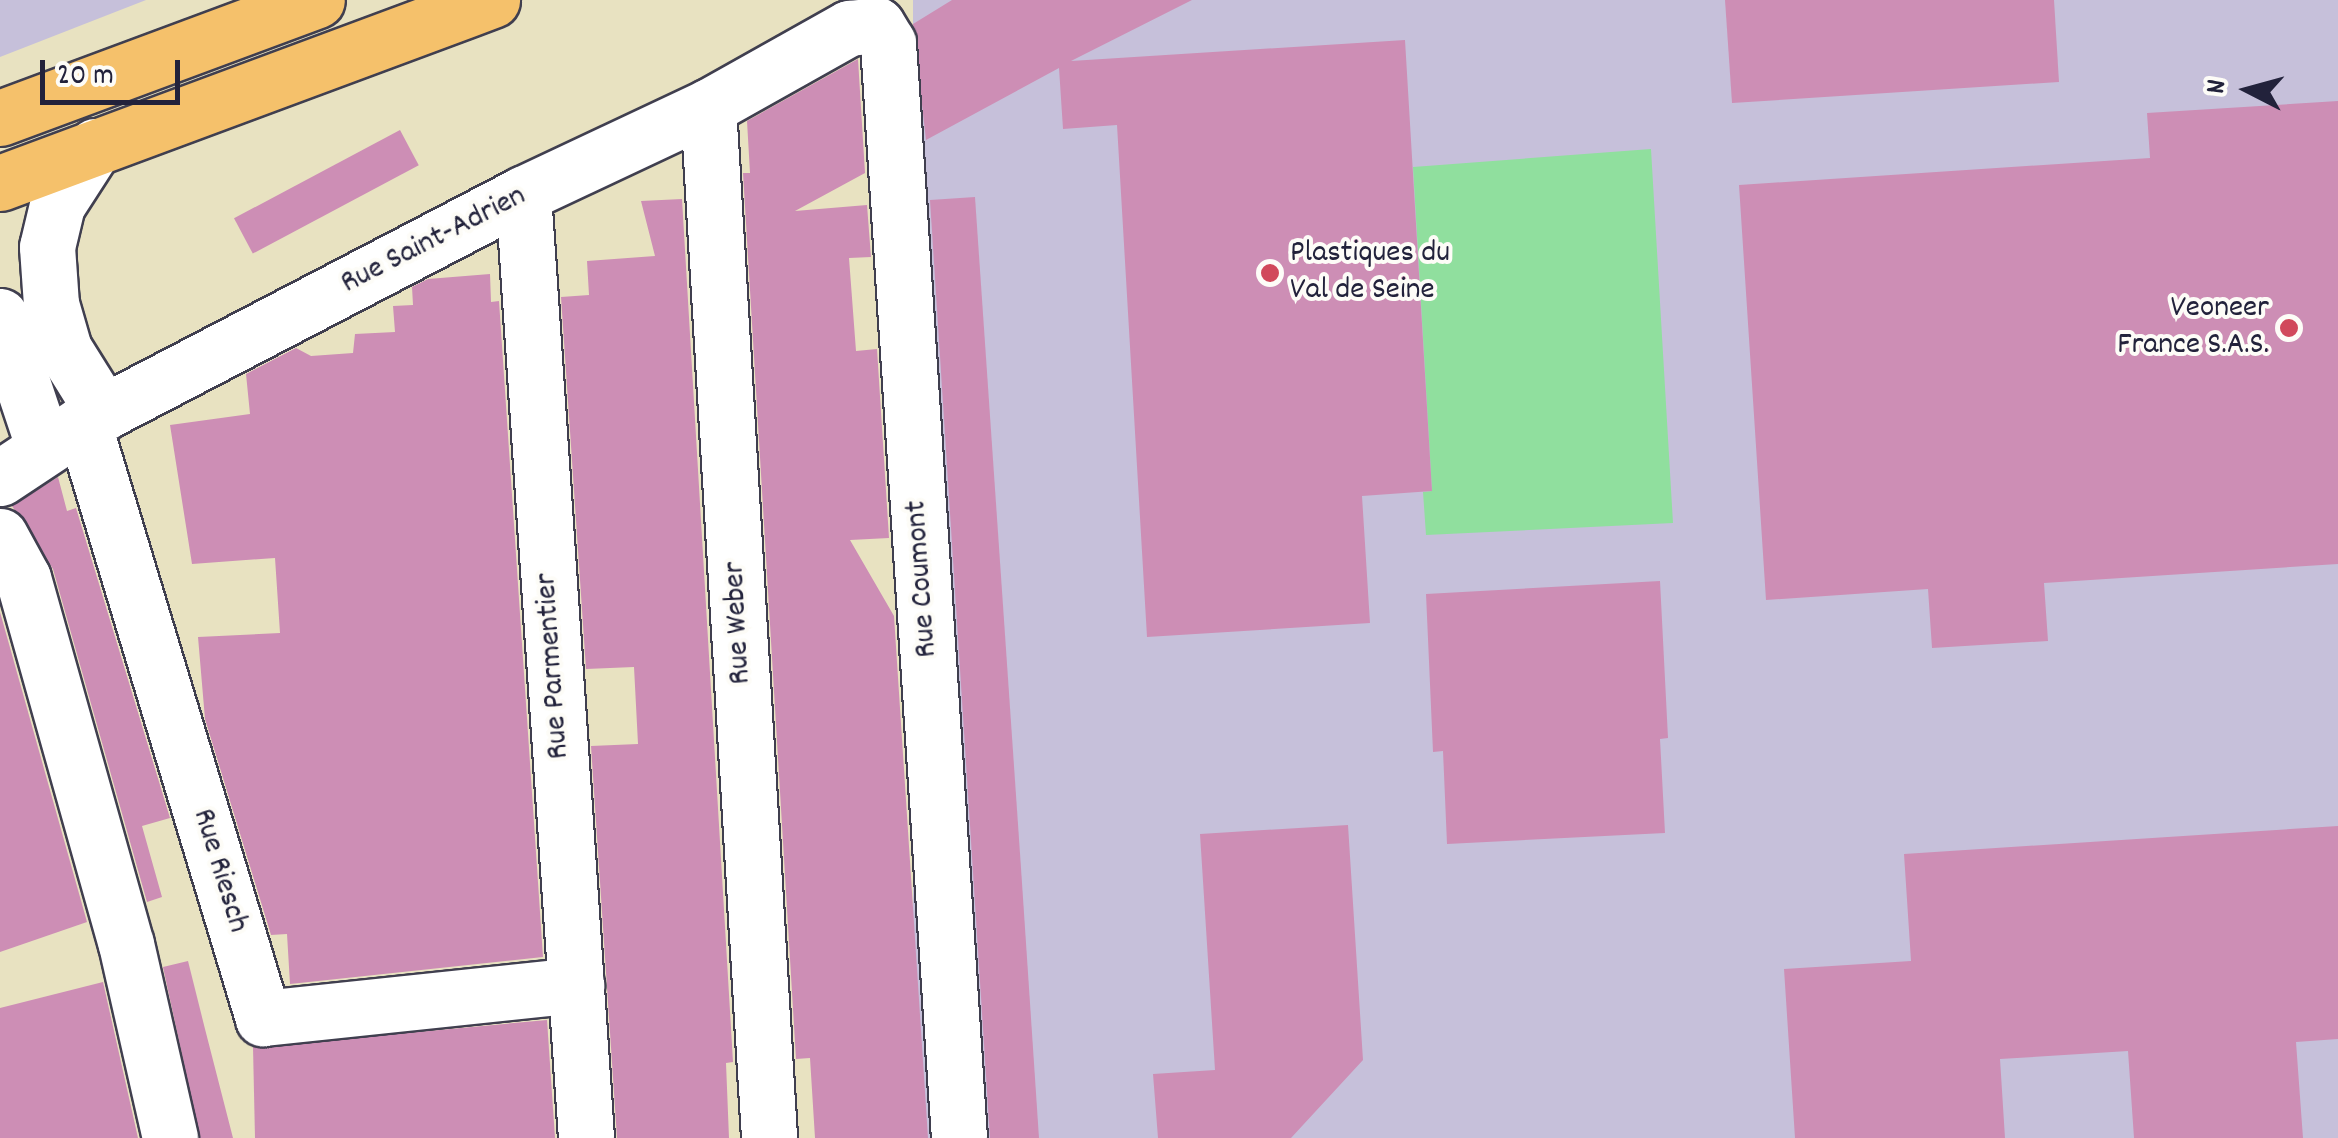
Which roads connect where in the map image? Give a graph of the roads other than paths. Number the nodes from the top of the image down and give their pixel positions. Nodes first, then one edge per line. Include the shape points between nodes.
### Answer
1 (317, 0) edge
2 (492, 0) edge
3 (877, 25) joint
4 (708, 107) junction
5 (0, 118) edge
6 (96, 146) junction
7 (0, 183) edge
8 (523, 194) junction
9 (0, 316) edge
10 (77, 427) junction
11 (0, 478) edge
12 (0, 536) edge
13 (576, 985) junction
14 (170, 1138) edge
15 (586, 1138) edge
16 (768, 1138) edge
17 (959, 1138) edge

1 - 5 main road
2 - 6 main road
3 - 4 street, Rue Saint-Adrien via 849,28
3 - 17 street, Rue Coumont via 888,43
4 - 8 street, Rue Saint-Adrien
4 - 16 street, Rue Weber
6 - 7 main road
6 - 10 street via 57,205 47,248 50,304
8 - 10 street, Rue Saint-Adrien
8 - 13 street, Rue Parmentier
9 - 10 street
10 - 11 street, Rue Saint-Adrien
10 - 13 street, Rue Riesch via 263,1018
12 - 14 street via 22,578 126,944
13 - 15 street, Rue Parmentier

